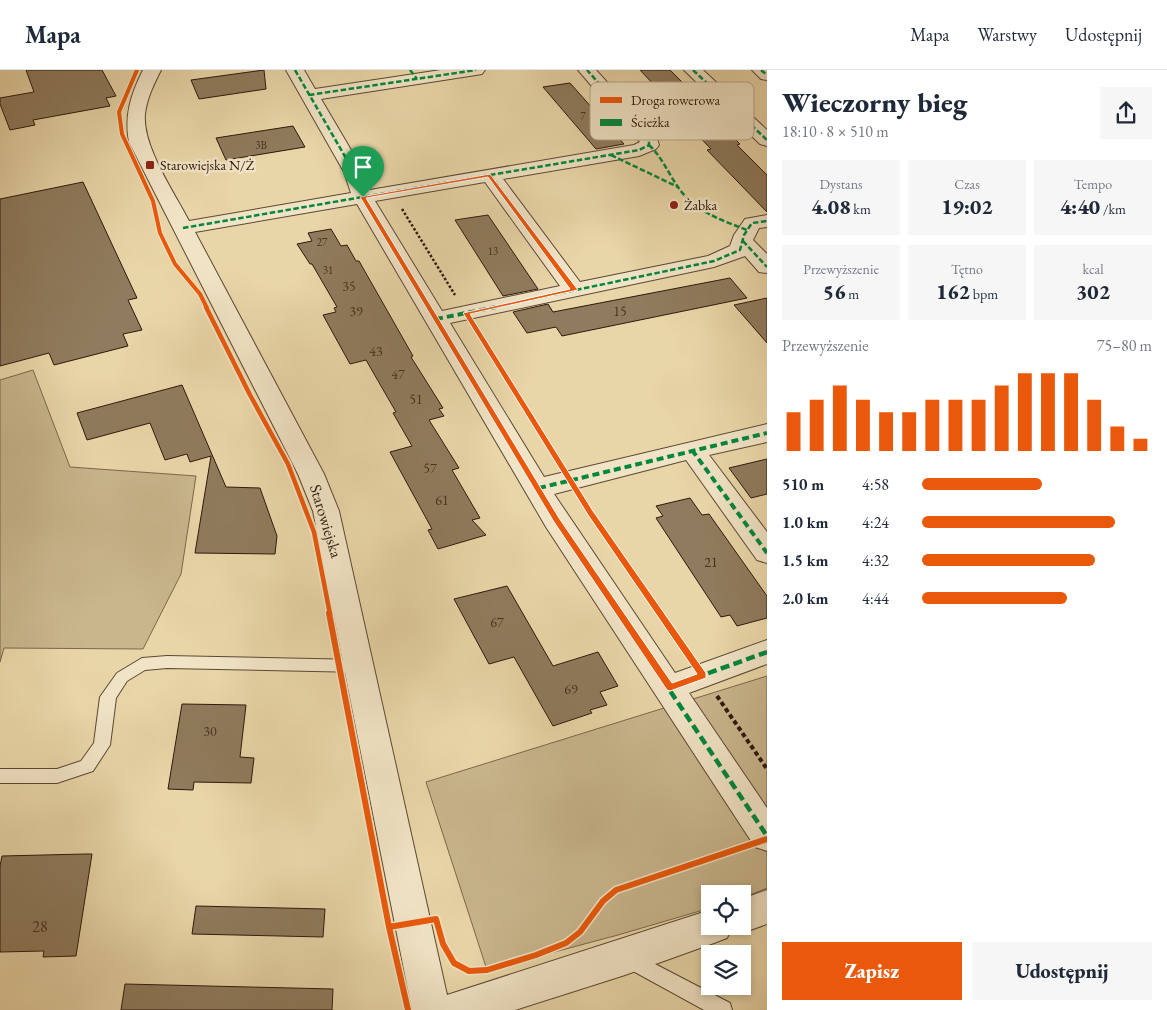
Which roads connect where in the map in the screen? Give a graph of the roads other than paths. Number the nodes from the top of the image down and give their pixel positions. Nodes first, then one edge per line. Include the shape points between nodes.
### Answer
1 (152, 70) edge
2 (295, 70) edge
3 (476, 70) edge
4 (586, 70) edge
5 (693, 70) edge
6 (761, 70) edge
7 (413, 74) edge
8 (767, 74) edge
9 (597, 82) edge
10 (706, 82) edge
11 (308, 94) junction
12 (754, 128) edge
13 (649, 140) edge
14 (767, 140) edge
15 (490, 175) junction
16 (363, 197) junction
17 (767, 221) edge
18 (183, 228) junction
19 (743, 241) junction
20 (767, 267) edge
21 (574, 290) junction
22 (436, 319) junction
23 (767, 433) edge
24 (692, 450) junction
25 (539, 488) junction
26 (767, 554) edge
27 (767, 652) edge
28 (361, 666) junction
29 (670, 687) junction
30 (0, 776) edge
31 (767, 836) edge
32 (767, 907) edge
33 (751, 913) edge
34 (701, 931) edge
35 (625, 957) junction
36 (431, 1010) edge
37 (456, 1010) edge
38 (723, 1010) edge

1 - 18 street, Starowiejska via 139,98 135,128 138,142
2 - 11 street
3 - 7 street
4 - 9 street
5 - 10 street
6 - 8 street
7 - 11 street
11 - 16 street via 354,172
12 - 14 street
13 - 15 street via 649,145 639,150
15 - 16 street
15 - 21 street
16 - 18 street
16 - 22 street
17 - 19 street via 752,223
18 - 28 street, Starowiejska via 312,474 326,510
19 - 20 street
19 - 21 street via 740,250 714,261
21 - 22 street
22 - 25 street
23 - 24 street
24 - 25 street
24 - 26 street
25 - 29 street via 556,520
27 - 29 street
28 - 30 lane via 142,664 122,678 108,697 102,745 87,766 57,776
28 - 36 street, Starowiejska
29 - 31 street
32 - 33 street
34 - 35 street
35 - 37 street
35 - 38 lane

